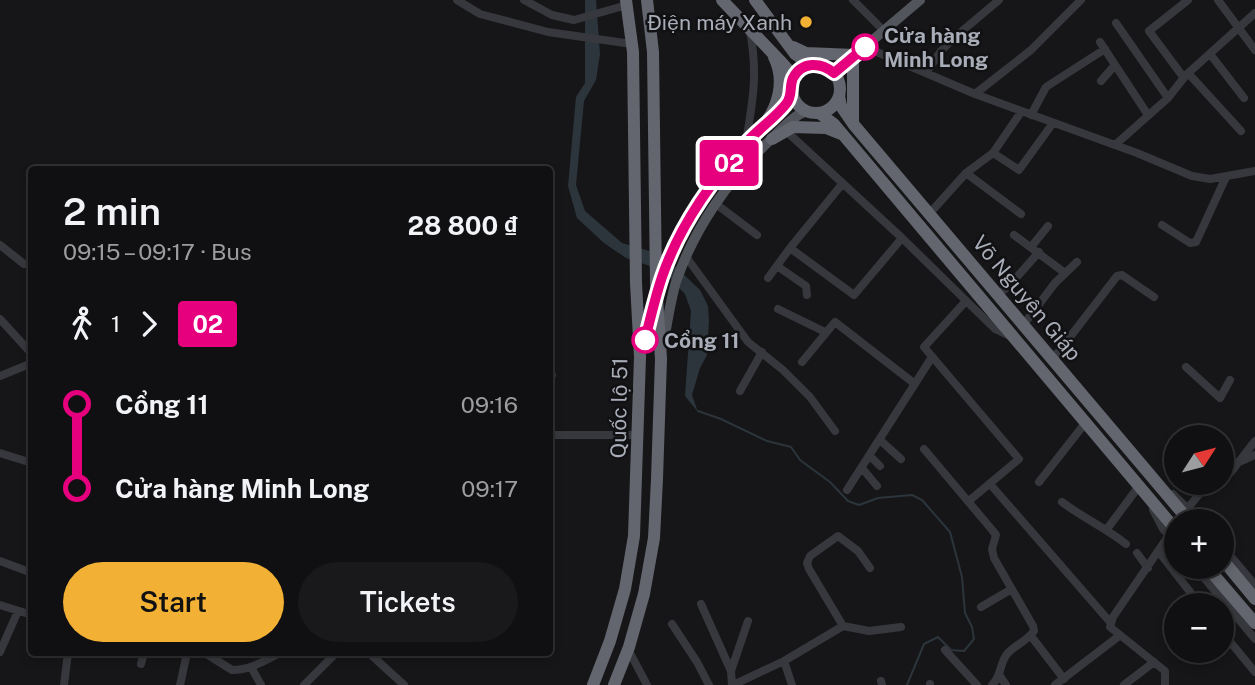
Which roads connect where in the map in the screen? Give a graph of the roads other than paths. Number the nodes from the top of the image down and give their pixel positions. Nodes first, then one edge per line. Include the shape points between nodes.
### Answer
1 (457, 0) edge
2 (524, 0) edge
3 (646, 0) edge
4 (722, 0) edge
5 (755, 0) edge
6 (853, 0) edge
7 (920, 0) edge
8 (999, 0) edge
9 (1080, 0) edge
10 (1188, 0) edge
11 (1218, 0) edge
12 (627, 2) edge
13 (1255, 13) edge
14 (1116, 23) dead end
15 (749, 29) junction
16 (1238, 29) junction
17 (884, 31) junction
18 (787, 42) junction
19 (632, 44) junction
20 (765, 45) junction
21 (1255, 50) edge
22 (857, 53) junction
23 (1210, 54) junction
24 (810, 65) junction
25 (1115, 65) junction
26 (834, 73) junction
27 (926, 73) junction
28 (1186, 76) junction
29 (1101, 81) dead end
30 (792, 89) junction
31 (975, 94) junction
32 (839, 96) junction
33 (1167, 98) junction
34 (1244, 98) dead end
35 (812, 112) junction
36 (1021, 112) junction
37 (1031, 115) junction
38 (1148, 115) junction
39 (1053, 123) junction
40 (854, 125) junction
41 (762, 127) junction
42 (785, 130) junction
43 (1241, 131) dead end
44 (844, 136) junction
45 (772, 139) junction
46 (746, 142) junction
47 (1115, 145) junction
48 (993, 152) junction
49 (1255, 171) edge
50 (966, 173) junction
51 (1226, 177) junction
52 (843, 183) junction
53 (716, 204) junction
54 (930, 213) junction
55 (1021, 215) dead end
56 (1162, 225) dead end
57 (1048, 226) dead end
58 (758, 235) dead end
59 (1014, 235) dead end
60 (902, 238) junction
61 (0, 245) edge
62 (790, 248) junction
63 (1035, 250) junction
64 (686, 260) junction
65 (1077, 262) dead end
66 (24, 264) dead end
67 (777, 266) junction
68 (1065, 273) junction
69 (768, 278) dead end
70 (658, 285) junction
71 (998, 294) junction
72 (807, 295) dead end
73 (1154, 297) dead end
74 (966, 301) junction
75 (778, 309) dead end
76 (0, 319) edge
77 (653, 323) junction
78 (1024, 324) junction
79 (825, 332) junction
80 (1014, 338) junction
81 (28, 350) edge
82 (762, 352) junction
83 (932, 357) junction
84 (1053, 359) junction
85 (802, 362) dead end
86 (28, 365) edge
87 (1186, 367) dead end
88 (0, 376) edge
89 (1230, 380) dead end
90 (915, 384) junction
91 (740, 391) dead end
92 (1086, 422) junction
93 (835, 431) dead end
94 (553, 435) edge
95 (638, 435) junction
96 (880, 440) junction
97 (1255, 441) edge
98 (924, 449) dead end
99 (0, 453) edge
100 (1255, 455) edge
101 (870, 456) junction
102 (901, 459) dead end
103 (1239, 461) junction
104 (28, 462) edge
105 (880, 466) dead end
106 (1234, 467) edge
107 (862, 468) junction
108 (1039, 482) dead end
109 (990, 484) junction
110 (877, 486) dead end
111 (1140, 487) junction
112 (846, 490) dead end
113 (970, 500) junction
114 (1062, 502) dead end
115 (1183, 509) edge
116 (1164, 522) edge
117 (1107, 529) junction
118 (1126, 544) dead end
119 (1164, 545) edge
120 (1159, 552) junction
121 (1136, 553) dead end
122 (1234, 560) edge
123 (0, 561) edge
124 (870, 568) dead end
125 (1147, 568) junction
126 (28, 572) edge
127 (1234, 574) edge
128 (1205, 579) edge
129 (1218, 579) edge
130 (1255, 585) edge
131 (1010, 590) junction
132 (1191, 593) edge
133 (1255, 599) edge
134 (701, 604) dead end
135 (0, 605) edge
136 (981, 607) dead end
137 (18, 611) junction
138 (28, 614) edge
139 (748, 621) dead end
140 (1110, 622) junction
141 (1255, 623) edge
142 (672, 624) dead end
143 (843, 626) junction
144 (901, 627) dead end
145 (1031, 636) junction
146 (1119, 636) junction
147 (1255, 639) edge
148 (1234, 647) edge
149 (628, 649) junction
150 (945, 650) dead end
151 (0, 652) edge
152 (68, 656) edge
153 (143, 656) edge
154 (186, 656) edge
155 (210, 656) edge
156 (275, 656) edge
157 (334, 656) edge
158 (372, 656) edge
159 (784, 661) junction
160 (1154, 662) junction
161 (141, 664) dead end
162 (251, 667) junction
163 (731, 671) junction
164 (1255, 672) edge
165 (1000, 676) junction
166 (1064, 678) junction
167 (64, 685) edge
168 (180, 685) edge
169 (261, 685) edge
170 (304, 685) edge
171 (404, 685) edge
172 (593, 685) edge
173 (614, 685) edge
174 (646, 685) edge
175 (709, 685) edge
176 (732, 685) edge
177 (792, 685) edge
178 (977, 685) edge
179 (992, 685) edge
180 (1006, 685) edge
181 (1055, 685) edge
182 (1125, 685) edge
183 (1165, 685) edge

1 - 19 street via 480,14 548,32
2 - 12 street via 552,15 574,20
3 - 70 highway, Quốc lộ 51 via 653,52
4 - 15 highway
5 - 18 highway
6 - 17 street
7 - 17 main road
8 - 27 street via 955,37
9 - 31 street via 1031,50
10 - 28 street via 1149,31
11 - 16 street
12 - 19 highway, Quốc lộ 51
13 - 16 street
14 - 33 street
15 - 20 highway
15 - 46 street via 756,61
16 - 21 street
16 - 23 street
17 - 22 main road
18 - 22 highway via 806,53
18 - 24 highway via 801,61
19 - 77 highway, Quốc lộ 51 via 636,283
20 - 30 highway via 789,71
20 - 41 highway via 776,61 779,82 775,110
22 - 26 main road
22 - 27 street
22 - 40 highway via 851,112
23 - 28 street
23 - 34 street
24 - 26 highway
24 - 30 highway via 798,71
25 - 29 street
25 - 37 street via 1103,45 1046,87
25 - 38 street
26 - 32 highway
27 - 31 street
28 - 33 street
28 - 43 street
30 - 35 highway via 794,101
30 - 41 main road via 785,106
31 - 36 street
32 - 35 highway via 830,109
32 - 40 highway, Võ Nguyên Giáp
33 - 38 street
35 - 44 highway, Võ Nguyên Giáp via 834,124
35 - 45 main road via 795,117
36 - 37 street
36 - 48 street
37 - 39 street
38 - 47 street
39 - 47 street
39 - 48 street via 1019,170
40 - 54 highway, Võ Nguyên Giáp
41 - 46 main road
42 - 44 highway via 826,128
42 - 45 highway
42 - 52 street
44 - 80 highway, Võ Nguyên Giáp
45 - 53 main road
46 - 70 main road via 688,218
47 - 51 street via 1192,176
48 - 50 street
49 - 51 street
50 - 54 street
50 - 55 street
51 - 56 street via 1196,242 1190,243
52 - 60 street
52 - 62 street
53 - 58 street
53 - 64 main road
54 - 71 highway, Võ Nguyên Giáp
57 - 63 street
59 - 63 street
60 - 62 street via 854,295
60 - 74 street
61 - 66 street
62 - 67 street
63 - 68 street
63 - 71 street
64 - 77 main road
64 - 82 street via 716,294 746,340
65 - 68 street
67 - 69 street
67 - 72 street via 804,285
68 - 78 street
70 - 77 highway, Quốc lộ 51
71 - 78 highway, Võ Nguyên Giáp
73 - 84 street via 1120,275
74 - 80 street via 999,333
74 - 83 street via 925,345
75 - 79 street
76 - 81 street
77 - 95 highway, Quốc lộ 51 via 640,357
77 - 149 highway, Quốc lộ 51 via 661,359 654,538 645,594
78 - 84 highway, Võ Nguyên Giáp
79 - 85 street
79 - 90 street via 837,323
80 - 92 highway, Võ Nguyên Giáp
82 - 91 street
82 - 93 street via 810,397
83 - 90 street
83 - 109 street via 1018,457 1018,462
84 - 115 highway, Võ Nguyên Giáp
86 - 88 street
87 - 89 street via 1220,398
90 - 96 street
92 - 108 street
92 - 111 highway, Võ Nguyên Giáp
94 - 95 street
95 - 172 highway, Quốc lộ 51 via 634,537 625,589
96 - 101 street
96 - 102 street
97 - 103 street
98 - 113 street
99 - 104 street
100 - 103 street
101 - 105 street
101 - 107 street
103 - 106 street
107 - 110 street
107 - 112 street
109 - 113 street
109 - 140 street
111 - 116 highway, Võ Nguyên Giáp
111 - 117 street
113 - 131 street via 996,535 994,558
114 - 117 street
117 - 118 street
119 - 120 street
120 - 125 street
120 - 132 street
121 - 125 street
122 - 130 street
123 - 126 street
124 - 143 street via 858,551 838,536 808,559 809,569
125 - 140 street
127 - 133 highway
128 - 147 street
129 - 141 highway
131 - 136 street
131 - 145 street via 1033,626
134 - 163 street
135 - 137 street
137 - 138 street
137 - 151 street
139 - 163 street
140 - 146 street
142 - 175 street
143 - 144 street via 869,631
143 - 159 street
145 - 165 street via 1007,654
145 - 166 street
146 - 160 street
146 - 166 street
148 - 164 street
149 - 173 highway, Quốc lộ 51
149 - 174 street
150 - 178 street
152 - 167 street
153 - 161 street
154 - 168 street
155 - 162 street via 232,670
156 - 162 street
157 - 170 street
158 - 171 street
159 - 176 street
159 - 177 street
160 - 182 street
160 - 183 street via 1165,671
162 - 169 street
163 - 176 street
165 - 179 street
165 - 180 street
166 - 181 street

